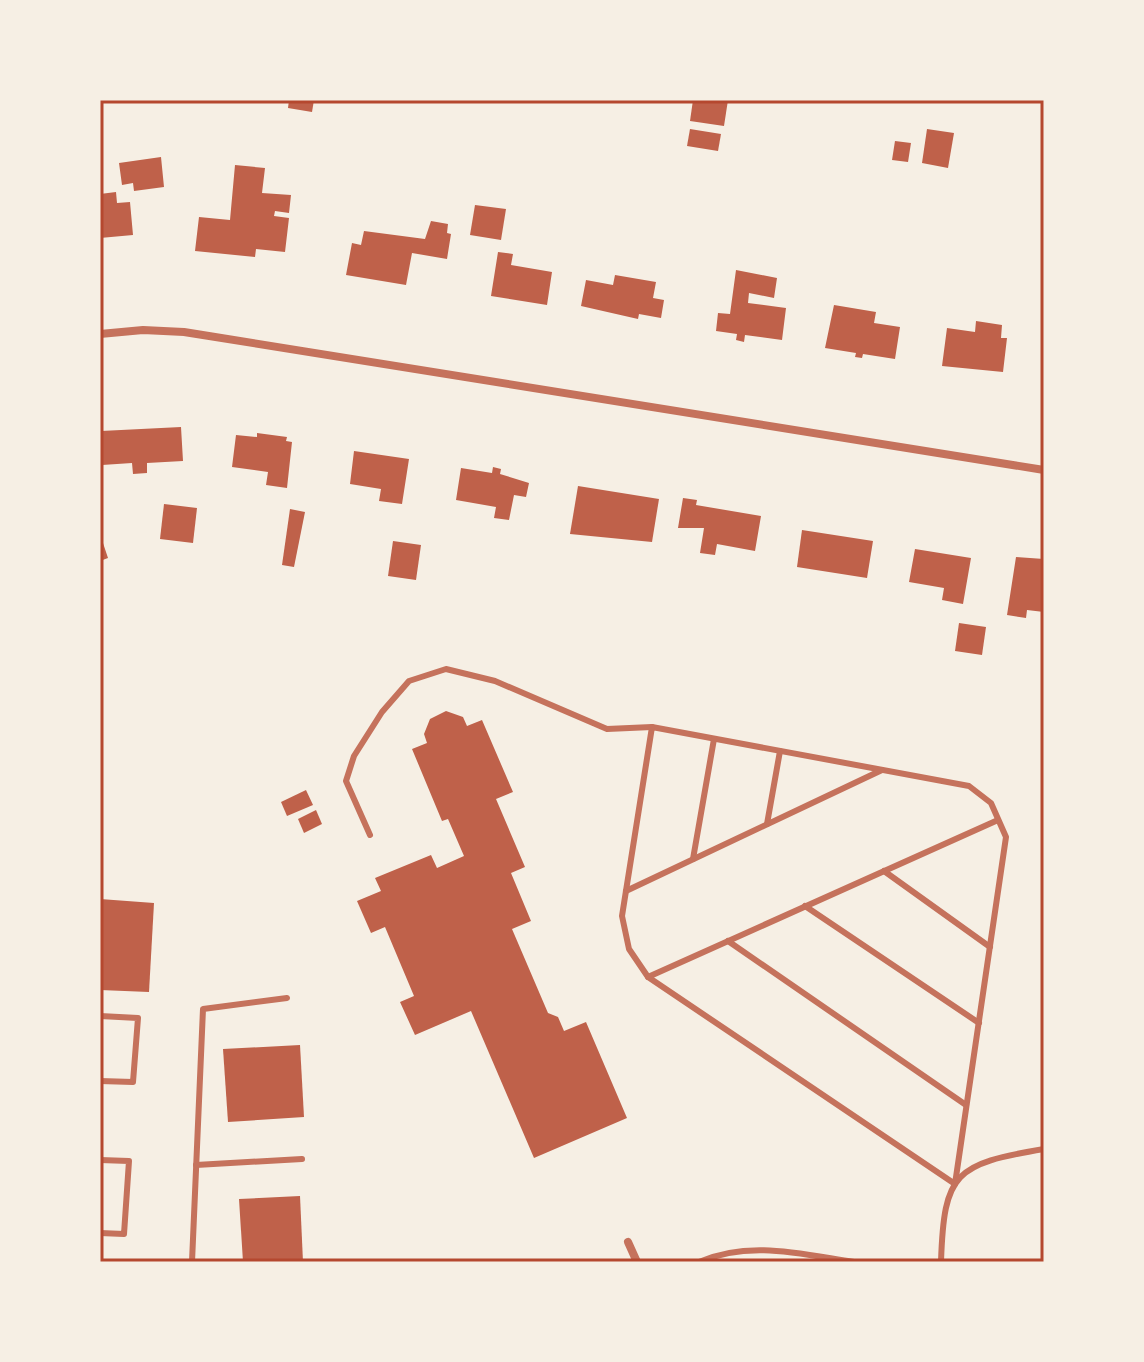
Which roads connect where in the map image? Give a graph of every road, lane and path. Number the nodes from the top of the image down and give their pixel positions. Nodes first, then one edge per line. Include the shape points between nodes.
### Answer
1 (100, 334) edge
2 (1044, 470) edge
3 (652, 727) junction
4 (714, 739) junction
5 (780, 751) junction
6 (882, 770) junction
7 (998, 820) junction
8 (767, 824) junction
9 (370, 835) dead end
10 (693, 859) junction
11 (884, 871) junction
12 (626, 891) junction
13 (805, 906) junction
14 (728, 941) junction
15 (990, 947) junction
16 (648, 977) junction
17 (287, 998) dead end
18 (100, 1016) edge
19 (979, 1023) junction
20 (100, 1081) edge
21 (966, 1105) junction
22 (1044, 1149) edge
23 (302, 1159) dead end
24 (100, 1160) edge
25 (196, 1165) junction
26 (955, 1184) junction
27 (100, 1233) edge
28 (628, 1242) dead end
29 (192, 1262) edge
30 (637, 1262) edge
31 (699, 1262) edge
32 (854, 1262) edge
33 (941, 1262) edge

1 - 2 street via 184,332
3 - 4 lane
3 - 9 lane via 607,729 495,681 446,669 409,681 354,756 346,781
3 - 12 lane
4 - 5 lane
4 - 10 lane
5 - 6 lane
5 - 8 lane
6 - 7 lane via 969,786 991,803
6 - 8 lane
7 - 11 lane
7 - 15 lane via 1006,837
8 - 10 lane
10 - 12 lane
11 - 13 lane
11 - 15 lane
12 - 16 lane via 622,916 629,949
13 - 14 lane
13 - 19 lane
14 - 16 lane
14 - 21 lane
15 - 19 lane
16 - 26 lane
17 - 25 lane via 203,1009
18 - 20 lane via 138,1018 133,1082
19 - 21 lane
21 - 26 lane
22 - 26 lane via 975,1166
23 - 25 lane
24 - 27 lane via 129,1161 124,1234
25 - 29 lane
26 - 33 lane via 943,1209
28 - 30 street
31 - 32 lane via 763,1248

